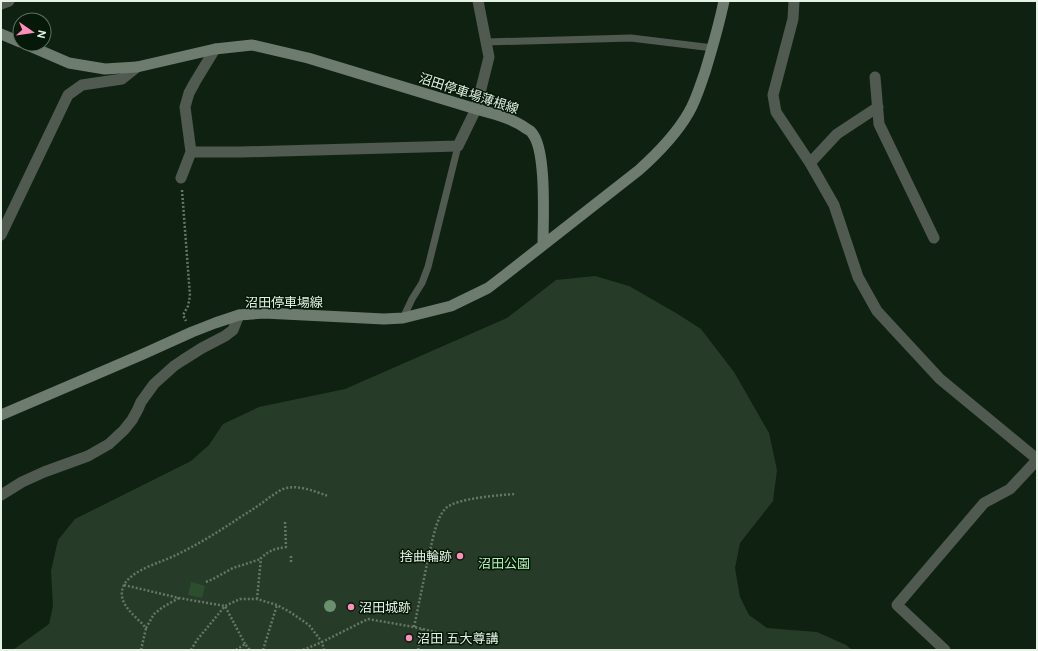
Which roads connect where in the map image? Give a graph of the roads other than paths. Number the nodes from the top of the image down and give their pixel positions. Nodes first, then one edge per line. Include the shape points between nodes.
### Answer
1 (9, 1) edge
2 (478, 1) edge
3 (724, 1) edge
4 (794, 1) edge
5 (1, 4) edge
6 (1, 34) edge
7 (12, 39) edge
8 (486, 42) junction
9 (713, 48) junction
10 (215, 49) junction
11 (45, 52) edge
12 (137, 67) junction
13 (875, 77) dead end
14 (878, 107) junction
15 (476, 109) junction
16 (458, 146) junction
17 (191, 152) junction
18 (810, 163) junction
19 (181, 178) road end
20 (1, 235) edge
21 (934, 238) dead end
22 (543, 245) junction
23 (239, 315) junction
24 (402, 318) junction
25 (1, 415) edge
26 (1037, 460) edge
27 (1, 495) edge
28 (946, 650) edge

1 - 5 street
2 - 8 street
3 - 9 main road
4 - 18 street via 793,19 773,95 776,112
6 - 7 main road
8 - 9 lane via 631,38
8 - 15 street via 489,57
9 - 22 main road via 689,112 657,154
10 - 12 main road, 沼田停車場薄根線
10 - 15 main road, 沼田停車場薄根線 via 252,45 308,58
10 - 17 street via 189,93 185,107
11 - 12 main road, 沼田停車場薄根線 via 69,62 104,69
12 - 20 street via 122,79 82,85 68,95
13 - 14 street
14 - 18 street via 836,134
14 - 21 street via 879,124
15 - 16 street
15 - 22 main road, 沼田停車場薄根線 via 503,117 533,133 542,158
16 - 17 street
16 - 24 lane via 428,268
17 - 19 street
18 - 26 street via 834,205 858,277 877,311 940,379
22 - 24 main road, 沼田停車場線 via 488,288 451,306
23 - 24 main road, 沼田停車場線 via 264,313
23 - 25 main road, 沼田停車場線 via 192,332
23 - 27 street via 233,330 174,366 154,384 132,420 108,444 88,456 22,482
26 - 28 street via 1010,489 984,502 896,605

